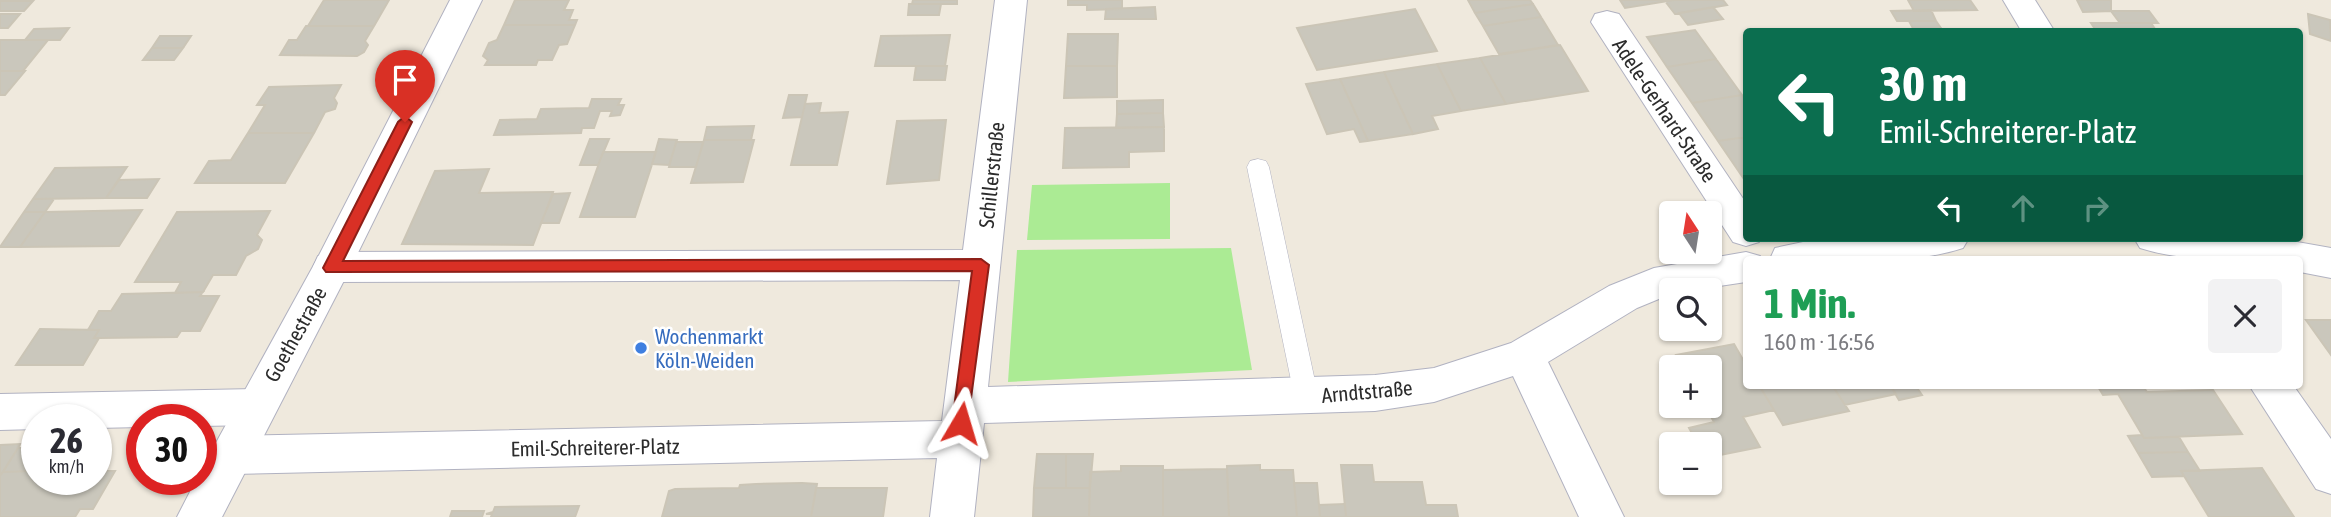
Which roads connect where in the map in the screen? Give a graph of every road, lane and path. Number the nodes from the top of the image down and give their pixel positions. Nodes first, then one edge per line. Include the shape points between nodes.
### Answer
1 (466, 0) edge
2 (1011, 0) edge
3 (2019, 0) edge
4 (1607, 22) dead end
5 (2036, 28) edge
6 (1258, 167) dead end
7 (1743, 227) edge
8 (1911, 242) edge
9 (2170, 244) edge
10 (1805, 256) edge
11 (2292, 256) edge
12 (2303, 258) edge
13 (2331, 263) edge
14 (981, 265) junction
15 (1743, 267) edge
16 (331, 268) junction
17 (1524, 356) junction
18 (2273, 389) edge
19 (1306, 395) junction
20 (256, 407) junction
21 (0, 412) edge
22 (961, 423) junction
23 (232, 455) junction
24 (2331, 475) edge
25 (199, 517) edge
26 (952, 517) edge
27 (1602, 517) edge

1 - 16 street, Goethestraße
2 - 14 street, Schillerstraße
3 - 5 street
4 - 7 street, Adele-Gerhard-Straße
6 - 19 lane
8 - 10 street
9 - 11 street via 2242,247
12 - 13 street
14 - 16 street
14 - 22 street, Schillerstraße
15 - 17 street, Arndtstraße via 1668,279 1623,297
16 - 20 street, Goethestraße
17 - 19 street, Arndtstraße via 1434,385
17 - 27 street
18 - 24 street
19 - 22 street, Arndtstraße
20 - 21 street
20 - 23 street, Goethestraße
22 - 23 street, Emil-Schreiterer-Platz
22 - 26 street, Schillerstraße
23 - 25 street, Goethestraße

